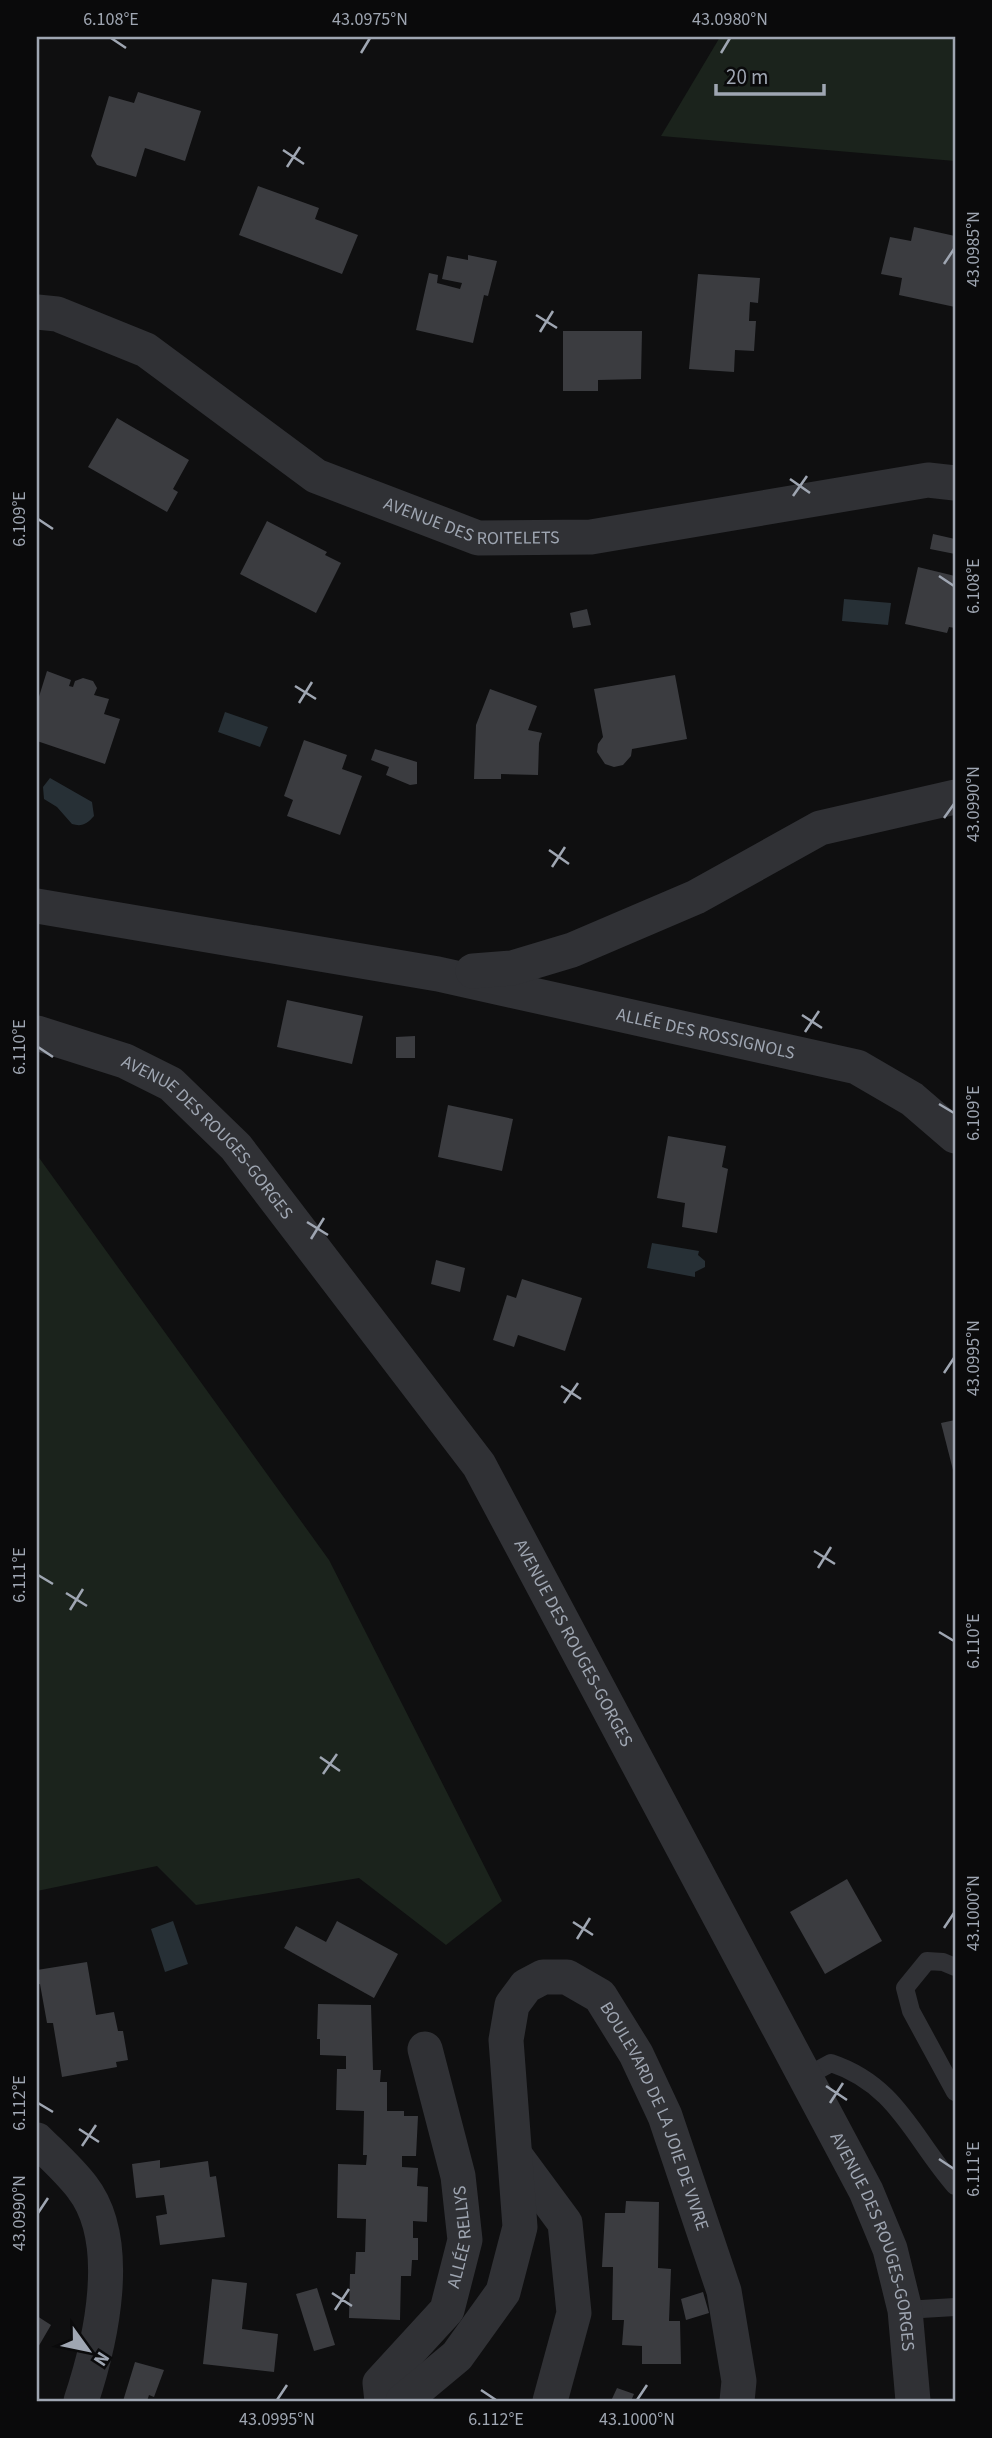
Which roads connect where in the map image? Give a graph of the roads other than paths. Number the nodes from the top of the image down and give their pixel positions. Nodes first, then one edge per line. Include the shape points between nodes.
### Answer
1 (37, 312) edge
2 (955, 483) edge
3 (955, 797) edge
4 (37, 906) edge
5 (438, 974) junction
6 (37, 1033) edge
7 (955, 1136) edge
8 (955, 1967) edge
9 (425, 2049) dead end
10 (805, 2077) junction
11 (955, 2092) edge
12 (37, 2140) edge
13 (517, 2158) junction
14 (955, 2186) edge
15 (955, 2306) edge
16 (905, 2310) junction
17 (81, 2401) edge
18 (382, 2401) edge
19 (403, 2401) edge
20 (550, 2401) edge
21 (737, 2401) edge
22 (913, 2401) edge

1 - 2 street, AVENUE DES ROITELETS via 57,314 146,350 316,476 478,538 591,537 928,480
3 - 5 street via 820,828 696,897 572,950 512,968
4 - 5 street
5 - 7 street, ALLÉE DES ROSSIGNOLS via 857,1067 912,1099
6 - 10 street, AVENUE DES ROUGES-GORGES via 125,1061 171,1084 227,1138 479,1465
8 - 11 lane via 927,1961 905,1988 911,2011
9 - 18 street, ALLÉE RELLYS via 458,2176 465,2239 447,2310 380,2383
10 - 14 lane via 831,2063 858,2072 906,2116
10 - 16 street, AVENUE DES ROUGES-GORGES via 866,2191 890,2249
12 - 17 street via 83,2187 97,2212 105,2242 103,2311
13 - 19 street, BOULEVARD DE LA JOIE DE VIVRE via 520,2227 503,2292 457,2356
13 - 20 street via 565,2223 574,2313
13 - 21 street, BOULEVARD DE LA JOIE DE VIVRE via 506,2040 512,2005 526,1986 543,1977 567,1977 600,1996 636,2054 665,2116 724,2291 739,2381
15 - 16 lane
16 - 22 street, AVENUE DES ROUGES-GORGES

